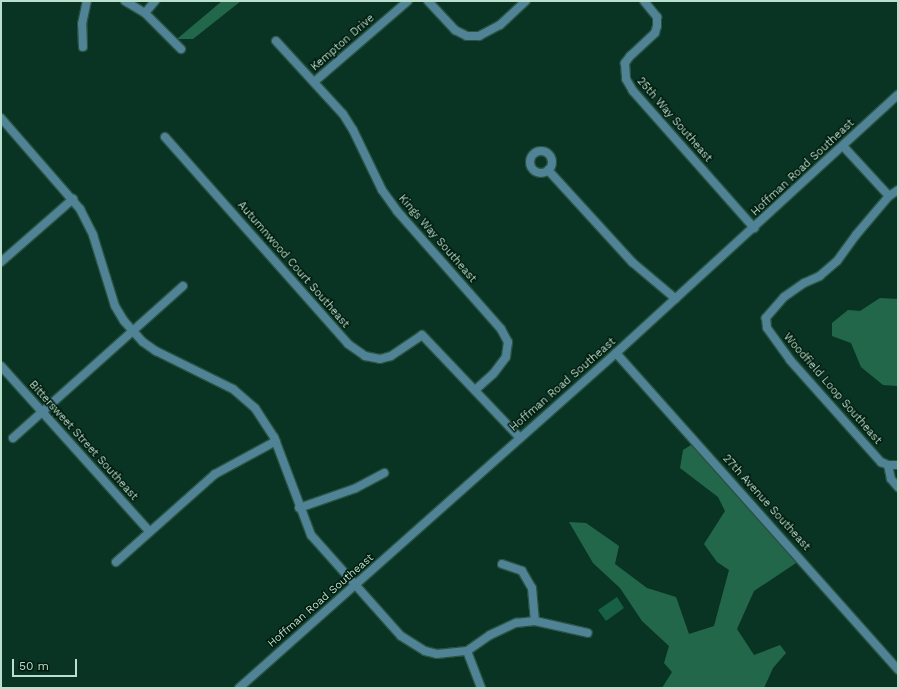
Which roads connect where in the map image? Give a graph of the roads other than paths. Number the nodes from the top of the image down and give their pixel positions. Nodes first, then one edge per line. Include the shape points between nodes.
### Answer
1 (87, 1) edge
2 (125, 1) edge
3 (155, 1) edge
4 (408, 1) edge
5 (428, 1) edge
6 (526, 1) edge
7 (644, 1) edge
8 (145, 14) junction
9 (276, 41) dead end
10 (83, 47) dead end
11 (181, 49) dead end
12 (314, 82) junction
13 (898, 95) edge
14 (1, 118) edge
15 (165, 137) dead end
16 (843, 146) junction
17 (548, 170) dead end
18 (898, 190) edge
19 (889, 196) junction
20 (73, 199) junction
21 (754, 228) junction
22 (1, 262) edge
23 (182, 286) dead end
24 (676, 299) junction
25 (131, 330) junction
26 (616, 353) junction
27 (1, 366) edge
28 (475, 390) junction
29 (41, 412) junction
30 (13, 438) dead end
31 (520, 438) junction
32 (276, 441) junction
33 (888, 465) junction
34 (898, 465) edge
35 (384, 473) dead end
36 (898, 487) edge
37 (299, 508) junction
38 (149, 531) junction
39 (116, 562) dead end
40 (502, 564) dead end
41 (355, 586) junction
42 (535, 621) junction
43 (588, 633) dead end
44 (467, 651) junction
45 (898, 669) edge
46 (239, 688) edge
47 (481, 688) edge

1 - 10 street via 82,24
2 - 8 street
3 - 8 street
4 - 12 street, Kempton Drive
5 - 6 street via 455,30 467,36 479,36 500,25
7 - 21 street, 25th Way Southeast via 657,17 657,26 655,33 630,56 626,63 626,79
8 - 11 street
9 - 12 street, Kings Way Southeast
12 - 28 street, Kings Way Southeast via 354,130 376,178 397,211 501,329 508,342 506,357 493,374
13 - 16 street, Hoffman Road Southeast
14 - 20 street
15 - 28 street, Autumnwood Court Southeast via 348,344 365,356 380,359 391,356 422,335
16 - 19 street
16 - 21 street, Hoffman Road Southeast
17 - 24 street via 632,262
18 - 19 street, Woodfield Loop Southeast
19 - 33 street, Woodfield Loop Southeast via 837,261 820,276 804,283 784,297 766,318 767,328 790,360 881,462
20 - 22 street
20 - 25 street via 91,229 115,306
21 - 24 street, Hoffman Road Southeast
23 - 25 street
24 - 26 street, Hoffman Road Southeast
25 - 29 street
25 - 32 street via 156,351 219,381 243,396 263,417
26 - 31 street, Hoffman Road Southeast
26 - 45 street, 27th Avenue Southeast
27 - 29 street, Bittersweet Street Southeast
28 - 31 street
29 - 30 street
29 - 38 street, Bittersweet Street Southeast
31 - 41 street, Hoffman Road Southeast
32 - 37 street
32 - 38 street via 215,474
33 - 34 street
33 - 36 street via 890,479
35 - 37 street via 356,488
37 - 41 street via 311,535
38 - 39 street
40 - 42 street via 522,571 532,588
41 - 44 street via 401,636 416,647 437,654
41 - 46 street, Hoffman Road Southeast
42 - 43 street
42 - 44 street via 504,628
44 - 47 street

